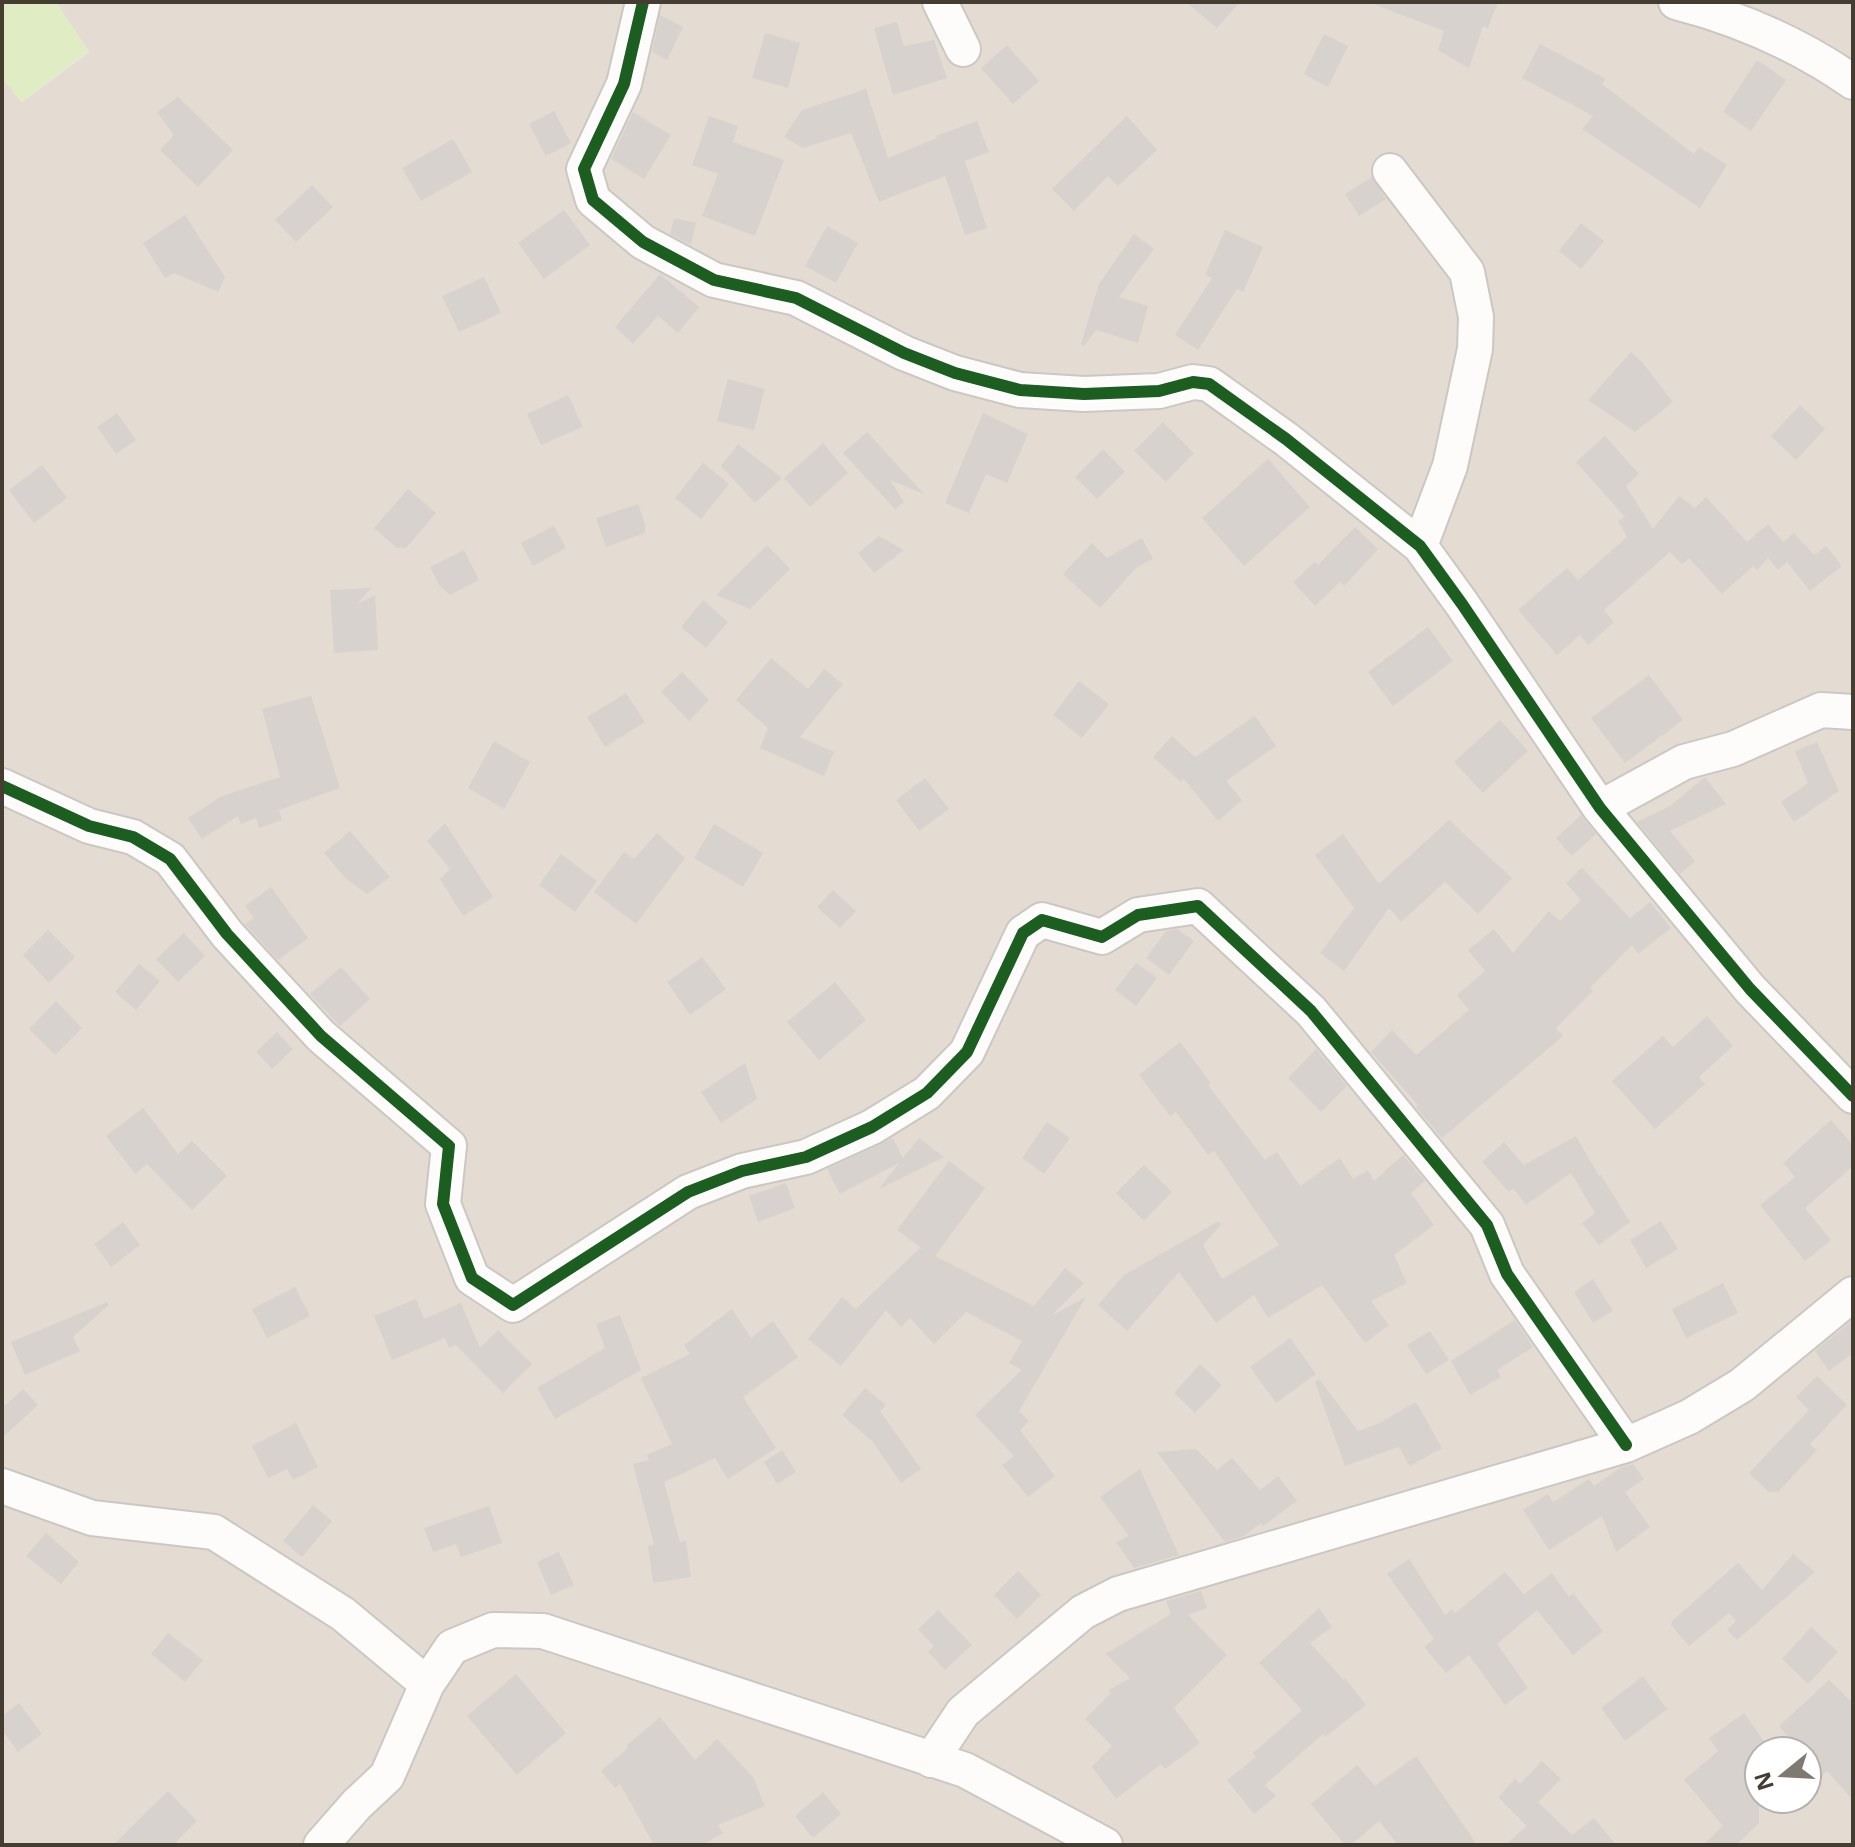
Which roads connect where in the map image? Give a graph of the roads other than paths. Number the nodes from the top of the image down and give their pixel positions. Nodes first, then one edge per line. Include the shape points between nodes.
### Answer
1 (643, 2) edge
2 (940, 2) edge
3 (1676, 2) edge
4 (963, 49) dead end
5 (1853, 82) edge
6 (1390, 171) dead end
7 (1420, 546) junction
8 (1853, 712) edge
9 (2, 786) edge
10 (1600, 808) junction
11 (1853, 1096) edge
12 (1853, 1294) edge
13 (1626, 1445) junction
14 (2, 1486) edge
15 (427, 1684) junction
16 (931, 1760) junction
17 (321, 1845) edge
18 (1105, 1845) edge

1 - 7 street via 624,84 584,169 593,200 643,242 714,280 796,298 904,353 1020,390 1084,394 1209,384
2 - 4 street
3 - 5 street via 1717,13 1807,53
6 - 7 street via 1467,272 1476,317 1475,349 1450,466
7 - 10 street
8 - 10 street via 1821,710 1733,749 1684,762
9 - 13 street via 89,826 133,837 170,859 227,934 321,1036 449,1146 443,1204 472,1278 513,1305 688,1192 742,1171 806,1157 872,1127 927,1093 967,1052 1023,933 1042,920 1102,937 1138,915 1198,906 1311,1011 1487,1225 1507,1274
10 - 11 street via 1750,989
12 - 13 street via 1742,1385 1689,1417
13 - 16 street via 1118,1594 1083,1612 963,1712
14 - 15 street via 92,1518 214,1532 343,1614
15 - 16 street via 452,1647 493,1630 543,1631
15 - 17 street via 387,1776
16 - 18 street via 965,1770

